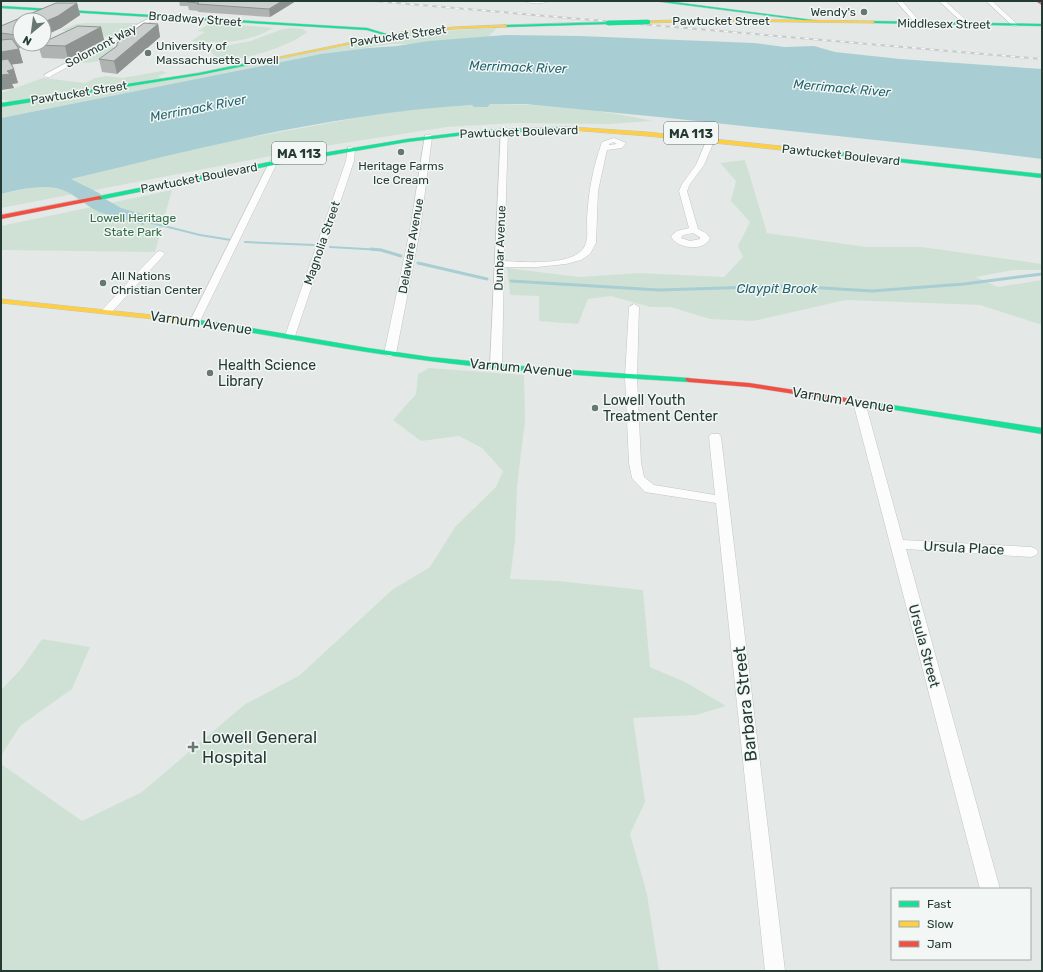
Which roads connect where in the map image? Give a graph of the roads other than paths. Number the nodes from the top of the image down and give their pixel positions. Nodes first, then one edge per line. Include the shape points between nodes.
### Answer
1 (79, 1) edge
2 (527, 1) edge
3 (546, 1) edge
4 (656, 1) edge
5 (900, 1) edge
6 (942, 1) edge
7 (989, 1) edge
8 (1038, 1) edge
9 (674, 2) edge
10 (1042, 4) edge
11 (1, 7) edge
12 (58, 10) junction
13 (52, 13) edge
14 (157, 16) junction
15 (768, 16) junction
16 (800, 22) junction
17 (845, 23) junction
18 (919, 24) junction
19 (967, 24) junction
20 (1015, 25) junction
21 (1042, 25) edge
22 (388, 35) junction
23 (48, 76) dead end
24 (1, 105) edge
25 (504, 130) junction
26 (428, 137) junction
27 (710, 141) junction
28 (604, 148) dead end
29 (351, 149) junction
30 (273, 163) junction
31 (1042, 171) edge
32 (1042, 176) edge
33 (102, 194) junction
34 (74, 200) junction
35 (1, 210) edge
36 (1, 217) edge
37 (694, 230) dead end
38 (160, 254) dead end
39 (500, 264) junction
40 (1, 301) edge
41 (634, 307) dead end
42 (107, 312) junction
43 (195, 321) junction
44 (290, 336) junction
45 (390, 354) junction
46 (496, 366) junction
47 (631, 377) junction
48 (859, 402) junction
49 (1042, 431) edge
50 (716, 437) dead end
51 (722, 500) junction
52 (897, 544) junction
53 (1030, 552) dead end
54 (990, 888) edge
55 (775, 971) edge

1 - 12 main road
2 - 3 street
4 - 9 main road, Middlesex Street
5 - 18 street
6 - 19 street
7 - 20 street
8 - 10 main road
9 - 15 main road, Middlesex Street
11 - 12 main road, Broadway Street
12 - 13 main road
12 - 14 main road, Broadway Street
14 - 22 main road, Broadway Street via 367,29
14 - 23 street, Solomont Way
15 - 16 main road, Middlesex Street
15 - 17 main road, Middlesex Street
16 - 17 main road, Middlesex Street
16 - 22 main road, Pawtucket Street, bridge via 699,20 448,29
17 - 18 main road, Middlesex Street
18 - 19 main road, Middlesex Street
19 - 20 main road, Middlesex Street
20 - 21 main road, Middlesex Street
22 - 24 main road, Pawtucket Street via 199,74
25 - 26 main road, Pawtucket Boulevard / MA 113
25 - 27 main road, Pawtucket Boulevard / MA 113 via 596,130
25 - 39 street, Dunbar Avenue
26 - 29 main road, Pawtucket Boulevard / MA 113
26 - 45 street, Delaware Avenue via 416,230
27 - 32 main road, Pawtucket Boulevard / MA 113
27 - 37 street via 700,165 683,191
28 - 39 street via 596,173 589,250 581,257 568,261
29 - 30 main road, Pawtucket Boulevard / MA 113
29 - 44 street, Magnolia Street via 350,161
30 - 33 main road, Pawtucket Boulevard / MA 113
30 - 43 street
31 - 33 main road, Pawtucket Boulevard / MA 113 via 633,127 534,124 469,127 387,138 308,151
33 - 34 main road, Pawtucket Boulevard / MA 113
34 - 35 main road, Pawtucket Boulevard / MA 113
34 - 36 main road, Pawtucket Boulevard / MA 113
38 - 42 street
39 - 46 street, Dunbar Avenue
40 - 42 main road, Varnum Avenue
41 - 47 street
42 - 43 main road, Varnum Avenue
43 - 44 main road, Varnum Avenue
44 - 45 main road, Varnum Avenue
45 - 46 main road, Varnum Avenue
46 - 47 main road, Varnum Avenue
47 - 48 main road, Varnum Avenue via 731,383
47 - 51 street via 638,478 650,489
48 - 49 main road, Varnum Avenue
48 - 52 street, Ursula Street
50 - 51 street, Barbara Street
51 - 55 street, Barbara Street
52 - 53 street, Ursula Place
52 - 54 street, Ursula Street

